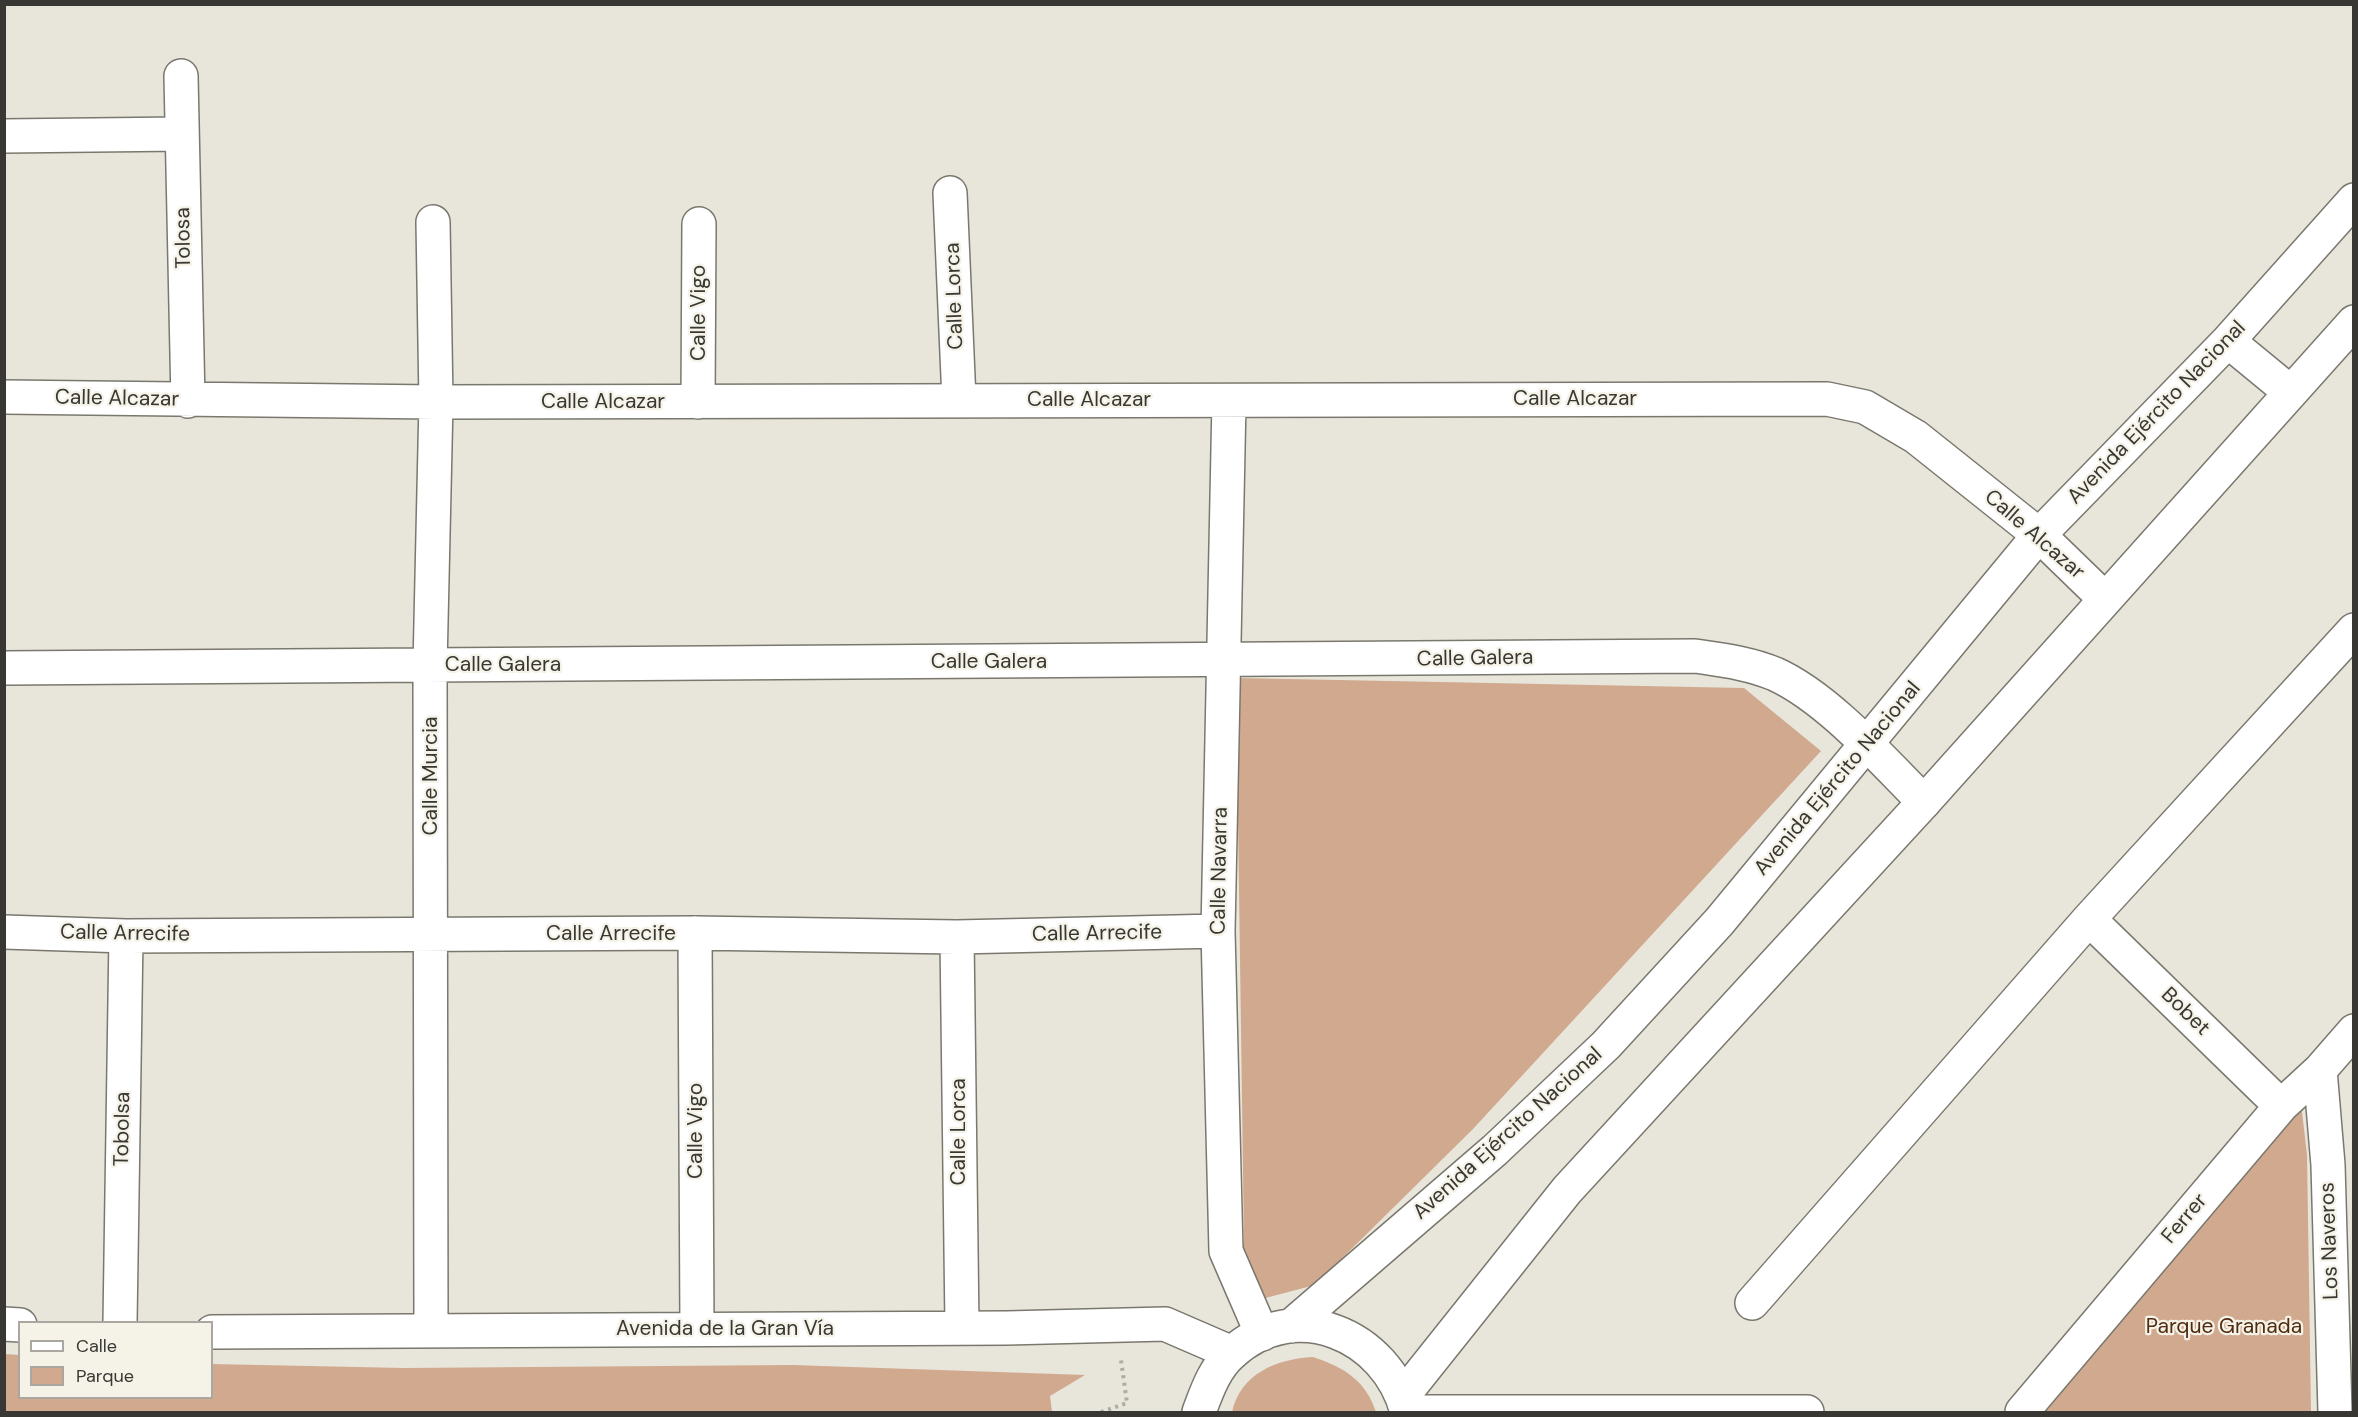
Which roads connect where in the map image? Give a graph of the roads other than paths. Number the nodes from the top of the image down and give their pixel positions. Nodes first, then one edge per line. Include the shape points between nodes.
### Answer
1 (182, 76) dead end
2 (182, 134) junction
3 (4, 136) edge
4 (950, 193) dead end
5 (2354, 200) edge
6 (433, 222) dead end
7 (699, 224) dead end
8 (2354, 322) edge
9 (2228, 341) junction
10 (2290, 392) junction
11 (4, 397) edge
12 (188, 400) junction
13 (959, 400) junction
14 (1229, 400) junction
15 (436, 402) junction
16 (698, 402) junction
17 (2039, 535) junction
18 (2104, 598) junction
19 (2354, 630) edge
20 (1224, 660) junction
21 (430, 666) junction
22 (4, 668) edge
23 (1867, 746) junction
24 (1924, 802) junction
25 (2089, 919) junction
26 (1218, 931) junction
27 (4, 932) edge
28 (695, 933) junction
29 (431, 934) junction
30 (126, 936) junction
31 (957, 937) junction
32 (2354, 1031) edge
33 (2320, 1070) junction
34 (2281, 1106) junction
35 (1752, 1303) dead end
36 (120, 1321) edge
37 (962, 1327) junction
38 (697, 1329) junction
39 (1277, 1330) junction
40 (431, 1331) junction
41 (213, 1332) edge
42 (1232, 1353) junction
43 (1405, 1407) edge
44 (1199, 1413) edge
45 (1807, 1413) edge
46 (2022, 1413) edge
47 (2335, 1413) edge

1 - 2 street, Tolosa
2 - 3 street
2 - 12 street, Tolosa
4 - 13 street, Calle Lorca
5 - 9 street, Avenida Ejército Nacional
6 - 15 street, Calle Murcia
7 - 16 street, Calle Vigo
8 - 10 street
9 - 10 street
9 - 17 street, Avenida Ejército Nacional
10 - 18 street
11 - 12 street, Calle Alcazar
12 - 15 street, Calle Alcazar
13 - 14 street, Calle Alcazar
13 - 16 street, Calle Alcazar
14 - 17 street, Calle Alcazar via 1827,399 1865,407 1916,436
14 - 20 street, Calle Navarra
15 - 16 street, Calle Alcazar
15 - 21 street, Calle Murcia
17 - 18 street, Calle Alcazar
17 - 23 street, Avenida Ejército Nacional
18 - 24 street
19 - 25 street
20 - 21 street, Calle Galera
20 - 23 street, Calle Galera via 1695,656 1763,670 1792,683
20 - 26 street, Calle Navarra
21 - 22 street, Calle Galera
21 - 29 street, Calle Murcia
23 - 24 street, Calle Galera
23 - 39 street, Avenida Ejército Nacional via 1719,922 1606,1045 1495,1150
24 - 43 street via 1567,1190
25 - 34 street, Bobet
25 - 35 street
26 - 31 street, Calle Arrecife
26 - 39 street, Calle Navarra via 1226,1251
27 - 30 street, Calle Arrecife
28 - 29 street, Calle Arrecife
28 - 31 street, Calle Arrecife
28 - 38 street, Calle Vigo
29 - 30 street, Calle Arrecife
29 - 40 street, Calle Murcia
30 - 36 street, Tobolsa
31 - 37 street, Calle Lorca
32 - 33 street, Ferrer
33 - 34 street, Ferrer
33 - 47 street, Los Naveros via 2329,1174
34 - 46 street, Ferrer
37 - 38 street, Avenida de la Gran Vía
37 - 42 street, Avenida de la Gran Vía via 1165,1324
38 - 40 street, Avenida de la Gran Vía
39 - 42 street, Avenida Ejército Nacional
39 - 43 street via 1327,1328 1359,1342 1386,1366
40 - 41 street, Avenida de la Gran Vía
42 - 44 street, Avenida Ejército Nacional via 1210,1381
43 - 45 street

